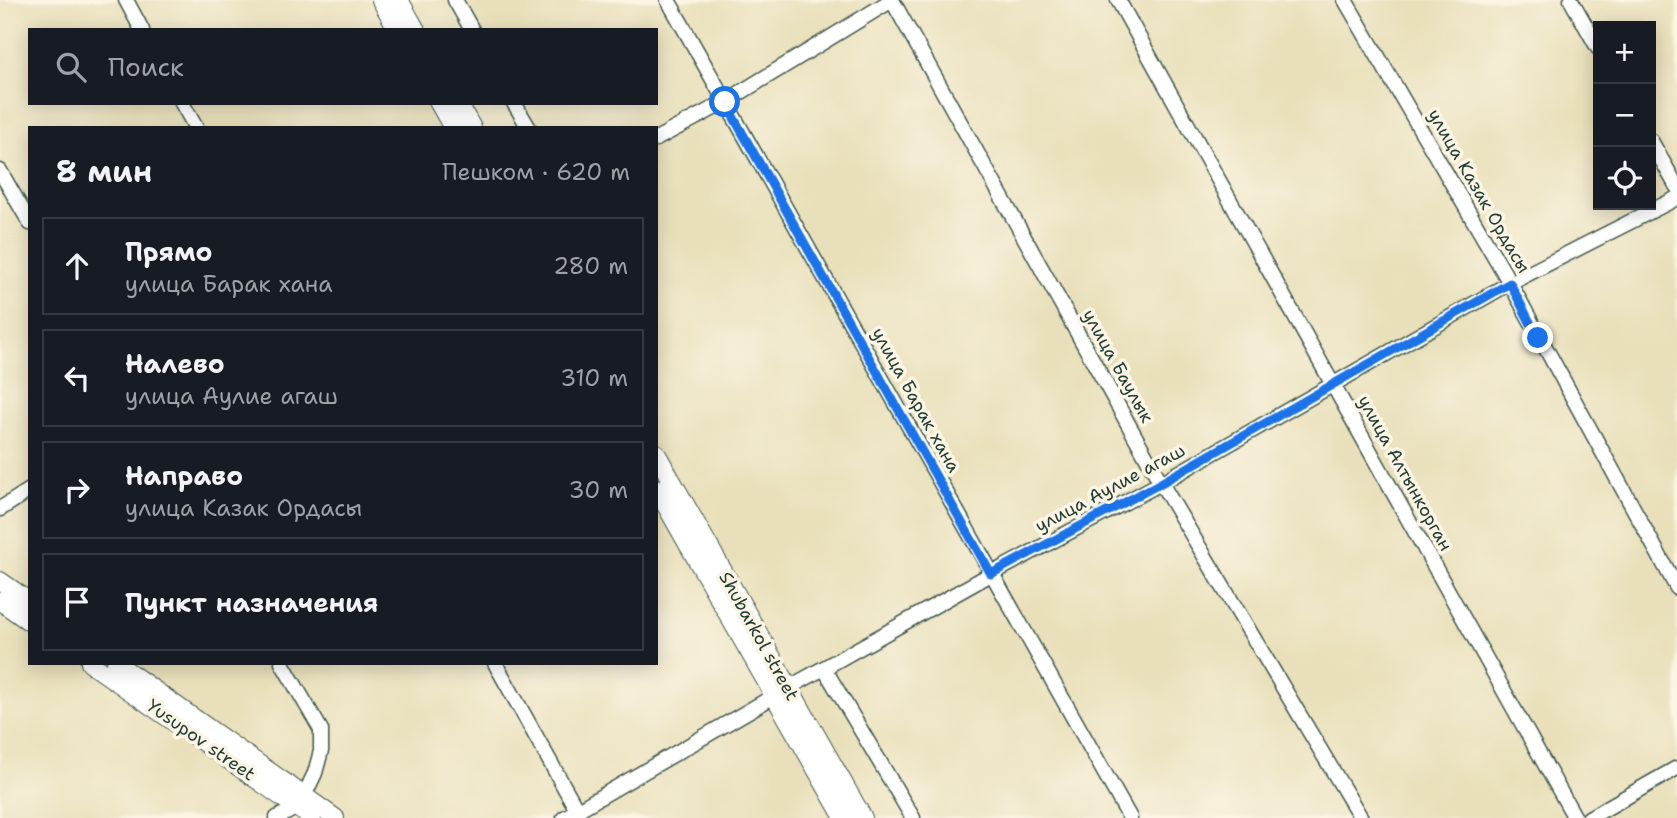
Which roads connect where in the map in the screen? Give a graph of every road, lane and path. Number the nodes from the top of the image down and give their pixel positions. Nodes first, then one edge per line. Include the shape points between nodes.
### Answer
1 (126, 0) edge
2 (381, 0) edge
3 (398, 0) edge
4 (455, 0) edge
5 (668, 0) edge
6 (892, 0) edge
7 (1118, 0) edge
8 (1345, 0) edge
9 (1571, 0) edge
10 (141, 28) edge
11 (397, 28) edge
12 (415, 28) edge
13 (471, 28) edge
14 (1593, 39) edge
15 (725, 102) junction
16 (183, 105) edge
17 (440, 105) edge
18 (459, 105) edge
19 (515, 105) edge
20 (195, 126) edge
21 (452, 126) edge
22 (471, 126) edge
23 (528, 126) edge
24 (658, 138) edge
25 (1654, 147) edge
26 (0, 171) edge
27 (1677, 187) edge
28 (1677, 198) edge
29 (28, 220) edge
30 (1510, 283) junction
31 (1334, 386) junction
32 (658, 457) edge
33 (1161, 483) junction
34 (28, 491) edge
35 (658, 491) edge
36 (0, 509) edge
37 (991, 574) junction
38 (0, 581) edge
39 (1677, 588) edge
40 (0, 601) edge
41 (28, 601) edge
42 (28, 621) edge
43 (93, 665) edge
44 (119, 665) edge
45 (283, 665) edge
46 (496, 665) edge
47 (824, 668) junction
48 (782, 692) junction
49 (1677, 768) edge
50 (300, 802) junction
51 (571, 814) edge
52 (277, 818) edge
53 (312, 818) edge
54 (335, 818) edge
55 (844, 818) edge
56 (863, 818) edge
57 (912, 818) edge
58 (1130, 818) edge
59 (1361, 818) edge
60 (1575, 818) edge
61 (1589, 818) edge

1 - 10 street
2 - 11 street
3 - 12 street
4 - 13 street
5 - 15 street, улица Барак хана
6 - 15 street
6 - 33 street, улица Баулык
7 - 31 street, улица Алтынкорган
8 - 30 street, улица Казак Ордасы
9 - 14 street
15 - 24 street
15 - 37 street, улица Барак хана
16 - 20 street
17 - 21 street
18 - 22 street
19 - 23 street
25 - 27 street
26 - 29 street
28 - 30 street, улица Аулие агаш
30 - 31 street, улица Аулие агаш
30 - 39 street, улица Казак Ордасы
31 - 33 street, улица Аулие агаш
31 - 60 street, улица Алтынкорган
32 - 48 street, Shubarkol street
33 - 37 street, улица Аулие агаш
33 - 59 street, улица Баулык
34 - 36 street
35 - 48 street
37 - 47 street, улица Аулие агаш
37 - 58 street, улица Барак хана
38 - 41 street
40 - 42 street
43 - 50 street, Yusupov street
44 - 50 street, Yusupov street
45 - 50 street via 321,730 315,773
46 - 51 street
47 - 48 street, улица Аулие агаш
47 - 57 street
48 - 51 street, улица Аулие агаш
48 - 55 street, Shubarkol street
48 - 56 street, Shubarkol street
49 - 61 street
50 - 52 street
50 - 53 street, Yusupov street
50 - 54 street, Yusupov street

